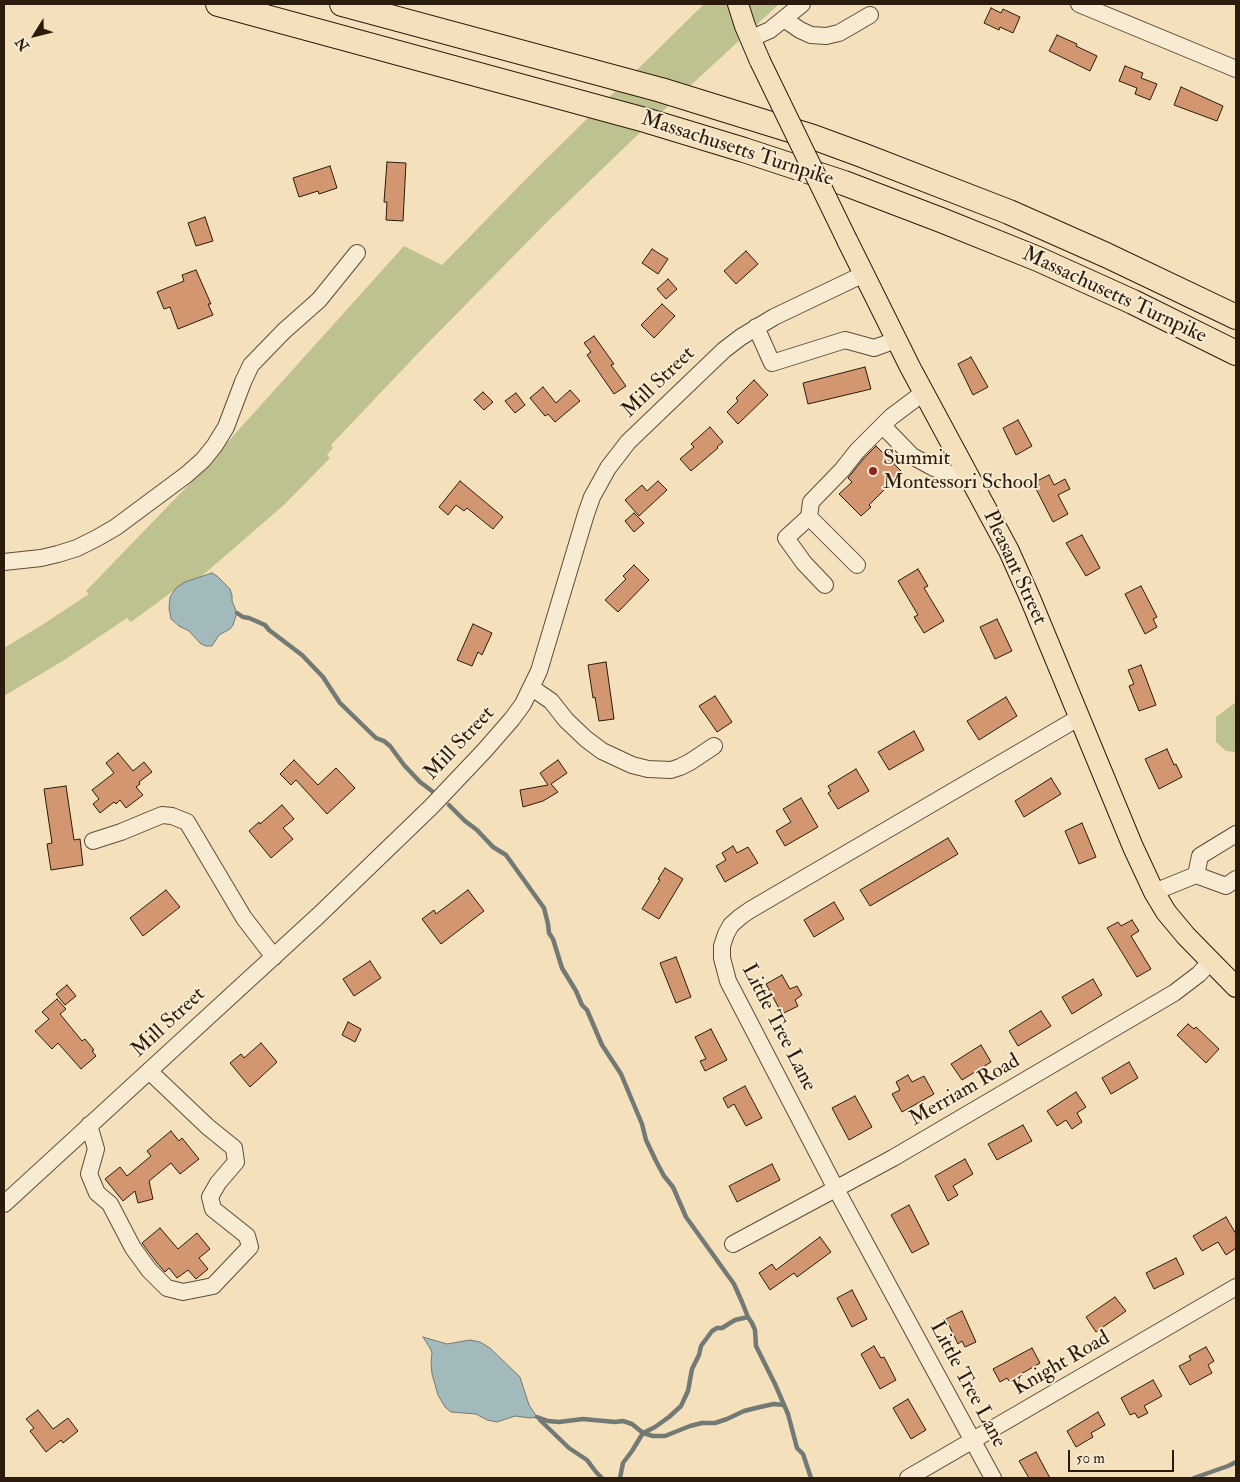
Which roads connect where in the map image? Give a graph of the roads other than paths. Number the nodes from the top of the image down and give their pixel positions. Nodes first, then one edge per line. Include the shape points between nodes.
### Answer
1 (218, 4) edge
2 (342, 4) edge
3 (738, 4) edge
4 (802, 4) edge
5 (1079, 4) edge
6 (1104, 9) edge
7 (870, 15) dead end
8 (784, 19) junction
9 (750, 39) junction
10 (1236, 69) edge
11 (357, 253) dead end
12 (864, 274) junction
13 (1236, 318) edge
14 (756, 327) junction
15 (896, 340) junction
16 (1236, 354) edge
17 (923, 393) junction
18 (883, 426) junction
19 (972, 482) junction
20 (809, 517) junction
21 (4, 562) edge
22 (857, 565) dead end
23 (825, 585) dead end
24 (532, 688) junction
25 (1080, 717) junction
26 (714, 746) dead end
27 (1236, 834) edge
28 (93, 841) dead end
29 (1196, 875) junction
30 (1236, 879) edge
31 (1154, 892) junction
32 (274, 957) junction
33 (1210, 962) junction
34 (1236, 987) edge
35 (149, 1071) junction
36 (90, 1126) junction
37 (836, 1189) junction
38 (4, 1204) edge
39 (733, 1244) dead end
40 (1236, 1287) edge
41 (973, 1441) junction
42 (908, 1478) edge
43 (993, 1478) edge

1 - 16 highway, Massachusetts Turnpike via 646,120 844,183 1038,260 1133,302
2 - 13 highway, Massachusetts Turnpike via 661,90 813,137 1009,212 1106,254
3 - 9 main road, Pleasant Street
4 - 8 street
5 - 6 street
6 - 10 street
7 - 8 street via 839,33 826,36 812,35
8 - 9 street
9 - 12 main road, Pleasant Street, bridge
11 - 21 street via 319,300 251,366 226,427 203,460 186,475 116,527 77,548 50,556
12 - 14 street, Mill Street
12 - 15 main road, Pleasant Street
14 - 15 street via 772,363 845,340 874,348
14 - 24 street, Mill Street via 724,350 628,442 608,468 586,514
15 - 17 main road, Pleasant Street
17 - 18 street
17 - 19 main road, Pleasant Street
18 - 19 street via 912,456
18 - 20 street via 811,502
19 - 25 main road, Pleasant Street via 1016,566
20 - 22 street
20 - 23 street via 786,538
24 - 26 street via 551,700 586,739 602,751 632,765 671,770
24 - 32 street, Mill Street via 500,733 441,796
25 - 31 main road, Pleasant Street
25 - 37 street, Little Tree Lane via 740,916 726,934 722,958 728,981
27 - 29 street via 1200,856
28 - 32 street via 162,815 186,822 244,918
29 - 30 street via 1226,886
29 - 31 street
31 - 33 main road, Pleasant Street via 1178,928
32 - 35 street, Mill Street
33 - 34 main road, Pleasant Street
33 - 37 street, Merriam Road via 1174,993
35 - 36 street, Mill Street
35 - 36 street via 234,1148 236,1162 210,1197 213,1209 247,1236 250,1247 213,1286 183,1292 167,1288 149,1270 133,1248 110,1204 94,1187 89,1174 96,1148
36 - 38 street, Mill Street
37 - 39 street, Merriam Road
37 - 41 street, Little Tree Lane
40 - 41 street, Knight Road
41 - 42 street, Knight Road
41 - 43 street, Little Tree Lane

